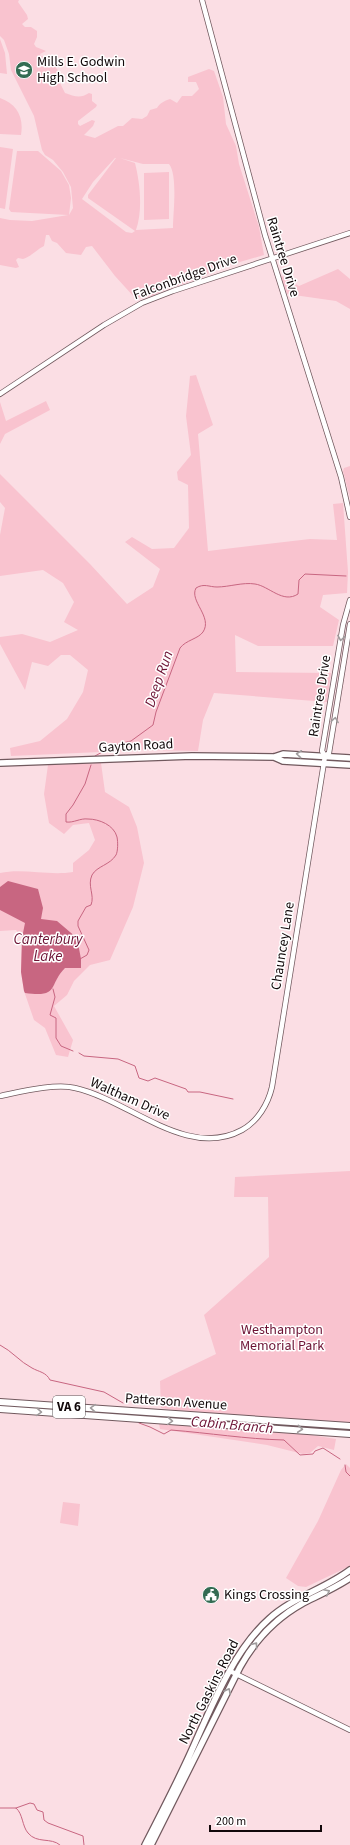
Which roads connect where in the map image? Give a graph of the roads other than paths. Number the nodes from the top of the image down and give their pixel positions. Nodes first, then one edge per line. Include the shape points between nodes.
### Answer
1 (202, 0) edge
2 (350, 233) edge
3 (271, 258) junction
4 (0, 394) edge
5 (350, 517) edge
6 (350, 600) edge
7 (350, 624) edge
8 (325, 756) junction
9 (274, 757) junction
10 (350, 758) edge
11 (0, 763) edge
12 (324, 764) junction
13 (350, 765) edge
14 (0, 1096) edge
15 (248, 1126) joint
16 (0, 1402) edge
17 (0, 1409) edge
18 (350, 1426) edge
19 (350, 1434) edge
20 (350, 1570) edge
21 (350, 1578) edge
22 (230, 1671) junction
23 (237, 1674) junction
24 (350, 1730) edge
25 (146, 1845) edge
26 (151, 1845) edge

1 - 3 street, Raintree Drive
2 - 3 street, Falconbridge Drive
3 - 4 street, Falconbridge Drive via 173,290 142,303
3 - 5 street, Raintree Drive via 342,482
6 -> 8 street, Raintree Drive via 343,625 322,752
8 -> 7 street, Raintree Drive via 329,752
8 -> 9 main road, Gayton Road via 293,754
8 - 10 main road, Gayton Road
8 - 12 street, Chauncey Lane
9 - 11 main road, Gayton Road via 192,756
9 - 12 main road, Gayton Road via 283,761
12 - 13 main road, Gayton Road
12 - 15 street, Chauncey Lane via 272,1086 263,1110
14 - 15 street, Waltham Drive via 73,1087 103,1096 181,1134 195,1138 219,1138
18 -> 16 main road, Patterson Avenue / VA 6
17 -> 19 main road, Patterson Avenue / VA 6
20 - 22 main road, North Gaskins Road via 274,1614 250,1639
23 -> 21 main road, North Gaskins Road via 257,1642 278,1620 303,1603
22 - 23 street
22 - 25 main road, North Gaskins Road
23 - 24 street
26 -> 23 main road, North Gaskins Road

